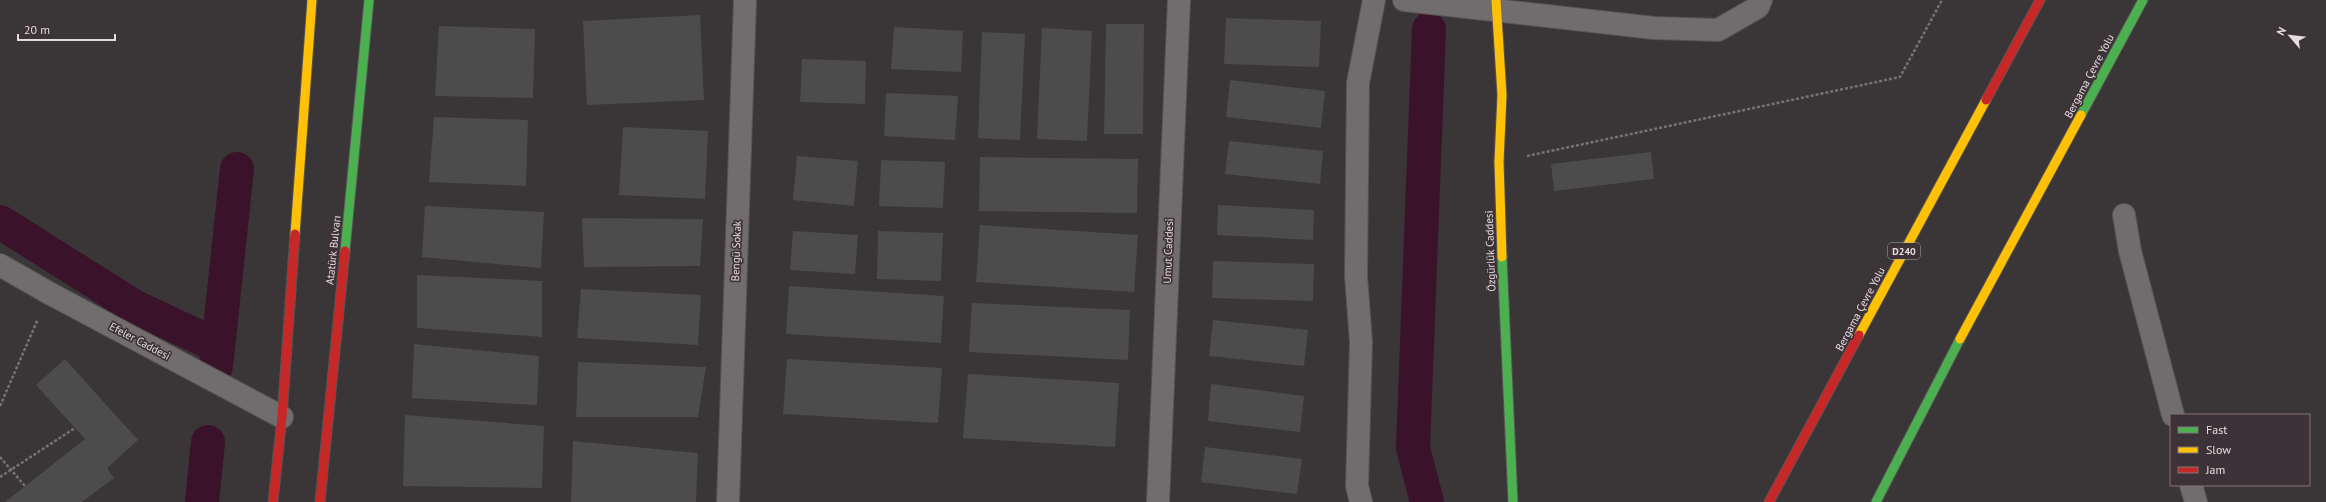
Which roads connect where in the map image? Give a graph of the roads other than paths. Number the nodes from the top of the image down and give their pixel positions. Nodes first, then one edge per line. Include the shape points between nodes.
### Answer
1 (312, 0) edge
2 (369, 0) edge
3 (744, 0) edge
4 (1179, 0) edge
5 (1374, 0) edge
6 (1404, 0) edge
7 (1761, 0) edge
8 (2040, 0) edge
9 (2143, 0) edge
10 (1497, 5) edge
11 (2124, 215) dead end
12 (0, 265) edge
13 (2173, 414) edge
14 (282, 416) junction
15 (2191, 486) edge
16 (273, 502) edge
17 (320, 502) edge
18 (728, 502) edge
19 (1158, 502) edge
20 (1361, 502) edge
21 (1513, 502) edge
22 (1768, 502) edge
23 (1876, 502) edge
24 (2196, 502) edge

1 - 14 main road
2 - 17 main road, Atatürk Bulvarı
3 - 18 street, Bengü Sokak
4 - 19 street, Umut Caddesi
5 - 20 street via 1358,83 1356,276 1361,342 1357,486
6 - 10 street
7 - 10 street via 1758,7 1718,30 1654,28
8 - 22 main road, Bergama Çevre Yolu / D240
9 - 23 main road, Bergama Çevre Yolu via 1946,365
10 - 21 main road, Özgürlük Caddesi via 1502,95 1499,162
11 - 13 street via 2130,251
12 - 14 street, Efeler Caddesi via 49,294
14 - 16 main road
15 - 24 street

